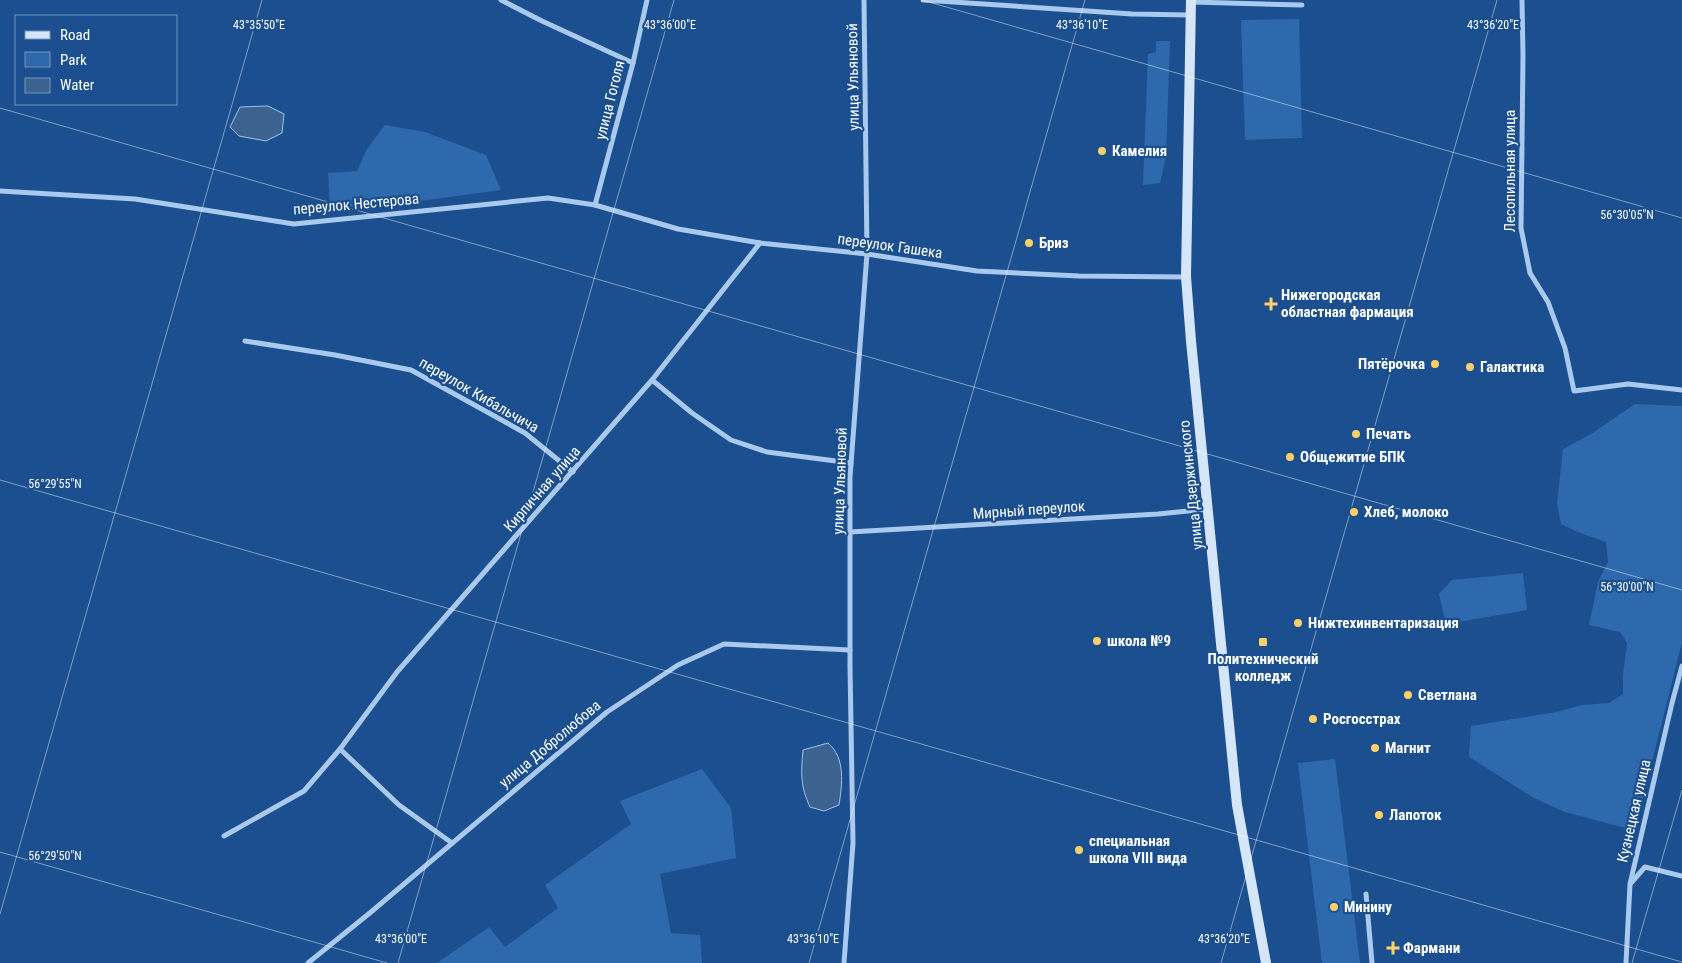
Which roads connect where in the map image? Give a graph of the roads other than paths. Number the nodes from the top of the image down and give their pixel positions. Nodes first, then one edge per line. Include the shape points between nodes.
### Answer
1 (501, 0) edge
2 (647, 0) edge
3 (864, 0) edge
4 (923, 0) edge
5 (1522, 0) edge
6 (1191, 1) edge
7 (1302, 4) dead end
8 (1191, 15) junction
9 (633, 62) junction
10 (0, 191) edge
11 (596, 205) junction
12 (760, 243) junction
13 (867, 254) junction
14 (1186, 277) junction
15 (245, 341) dead end
16 (652, 380) junction
17 (1682, 390) edge
18 (851, 463) junction
19 (573, 472) junction
20 (1209, 509) junction
21 (850, 532) junction
22 (850, 650) junction
23 (1682, 666) edge
24 (340, 749) junction
25 (224, 836) dead end
26 (452, 843) junction
27 (1682, 876) edge
28 (1630, 884) junction
29 (1366, 894) dead end
30 (308, 963) edge
31 (844, 963) edge
32 (1266, 963) edge
33 (1372, 963) edge
34 (1626, 963) edge

1 - 9 street
2 - 9 street, улица Гоголя
3 - 13 street, улица Ульяновой
4 - 8 street
5 - 17 street, Лесопильная улица via 1521,228 1530,273 1548,302 1566,348 1574,391 1628,384
6 - 7 street
6 - 8 main road, улица Дзержинского
8 - 14 main road, улица Дзержинского
9 - 11 street, улица Гоголя
10 - 11 street, переулок Нестерова via 135,200 294,224 548,198
11 - 12 street, переулок Гашека via 678,229
12 - 13 street, переулок Гашека
12 - 16 street, Кирпичная улица
13 - 14 street, переулок Гашека via 977,271
13 - 18 street, улица Ульяновой
14 - 20 main road, улица Дзержинского
15 - 19 street, переулок Кибальчича via 411,370 525,433
16 - 18 street via 732,440 767,452
16 - 19 street, Кирпичная улица
18 - 21 street, улица Ульяновой
19 - 24 street, Кирпичная улица via 397,672
20 - 21 street, Мирный переулок
20 - 32 main road, улица Дзержинского via 1237,805
21 - 22 street, улица Ульяновой
22 - 26 street, улица Добролюбова via 724,644 678,665 607,712
22 - 31 street, улица Ульяновой via 853,843
23 - 28 street, Кузнецкая улица
24 - 25 street, Кирпичная улица via 304,791
24 - 26 street via 399,805
26 - 30 street, улица Добролюбова
27 - 28 street via 1645,867
28 - 34 street, Кузнецкая улица
29 - 33 street

